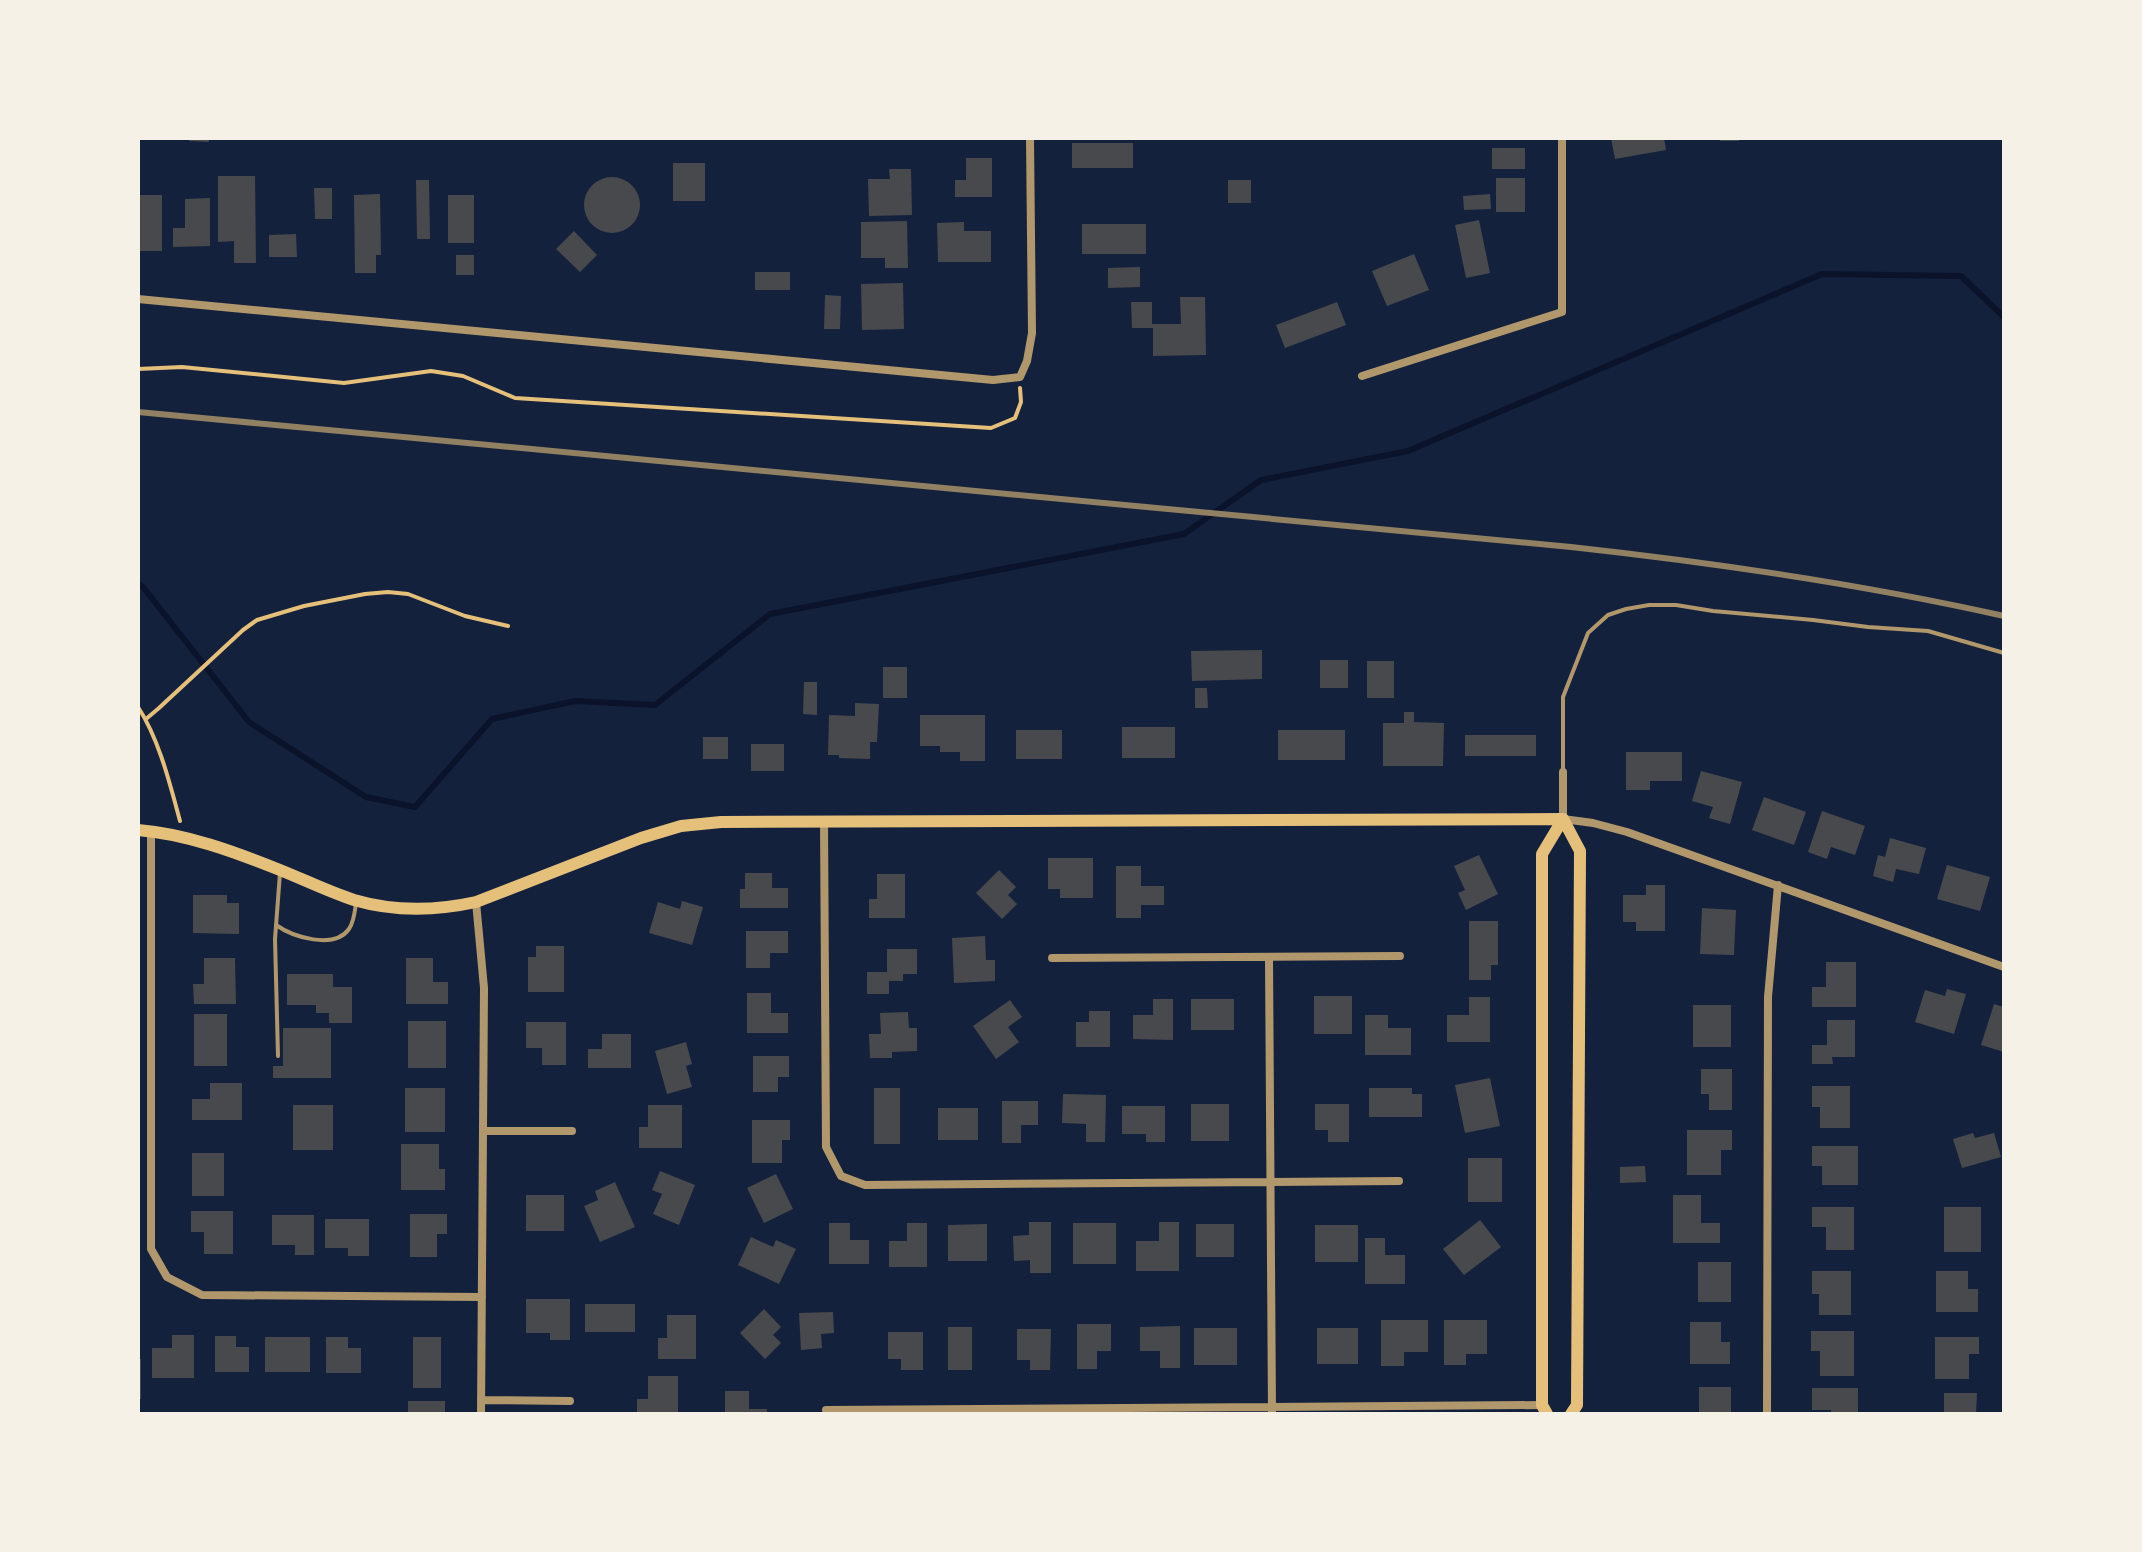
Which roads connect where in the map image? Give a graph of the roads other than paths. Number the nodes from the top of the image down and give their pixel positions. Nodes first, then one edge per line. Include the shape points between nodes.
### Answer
1 (1030, 138) edge
2 (1562, 138) edge
3 (138, 299) edge
4 (1362, 376) dead end
5 (2004, 653) edge
6 (1563, 772) joint
7 (1563, 819) junction
8 (824, 820) junction
9 (144, 831) edge
10 (280, 870) junction
11 (1778, 885) junction
12 (357, 901) junction
13 (476, 902) junction
14 (276, 925) junction
15 (1400, 956) dead end
16 (1269, 957) junction
17 (1052, 958) dead end
18 (2004, 967) edge
19 (278, 1056) dead end
20 (483, 1131) junction
21 (572, 1131) dead end
22 (1399, 1181) dead end
23 (1271, 1182) junction
24 (482, 1297) junction
25 (481, 1400) junction
26 (570, 1401) dead end
27 (1544, 1409) edge
28 (826, 1410) dead end
29 (1272, 1410) edge
30 (481, 1414) edge
31 (1571, 1414) edge
32 (1767, 1414) edge

1 - 3 street via 1032,333 1020,377 993,380
2 - 4 street via 1562,312
5 - 6 lane via 1928,631 1676,605 1626,609 1608,615 1588,633 1563,697
6 - 7 street
7 - 8 main road
7 - 11 street via 1627,832
7 - 27 main road via 1542,854
7 - 31 main road via 1580,851 1577,1405
8 - 13 main road via 681,826
8 - 23 street via 826,1147 841,1176 865,1185
9 - 10 main road via 235,852
9 - 24 street via 151,1249 167,1277 202,1295
10 - 12 main road
10 - 14 lane
11 - 18 street
11 - 32 street via 1768,997
12 - 13 main road via 418,910
12 - 14 lane via 349,929 341,936 307,939
13 - 20 street via 484,988
14 - 19 lane
15 - 16 street
16 - 17 street
16 - 23 street
20 - 21 street
20 - 24 street
22 - 23 street
23 - 29 street
24 - 25 street
25 - 26 street
25 - 30 street
27 - 29 street
28 - 29 street

